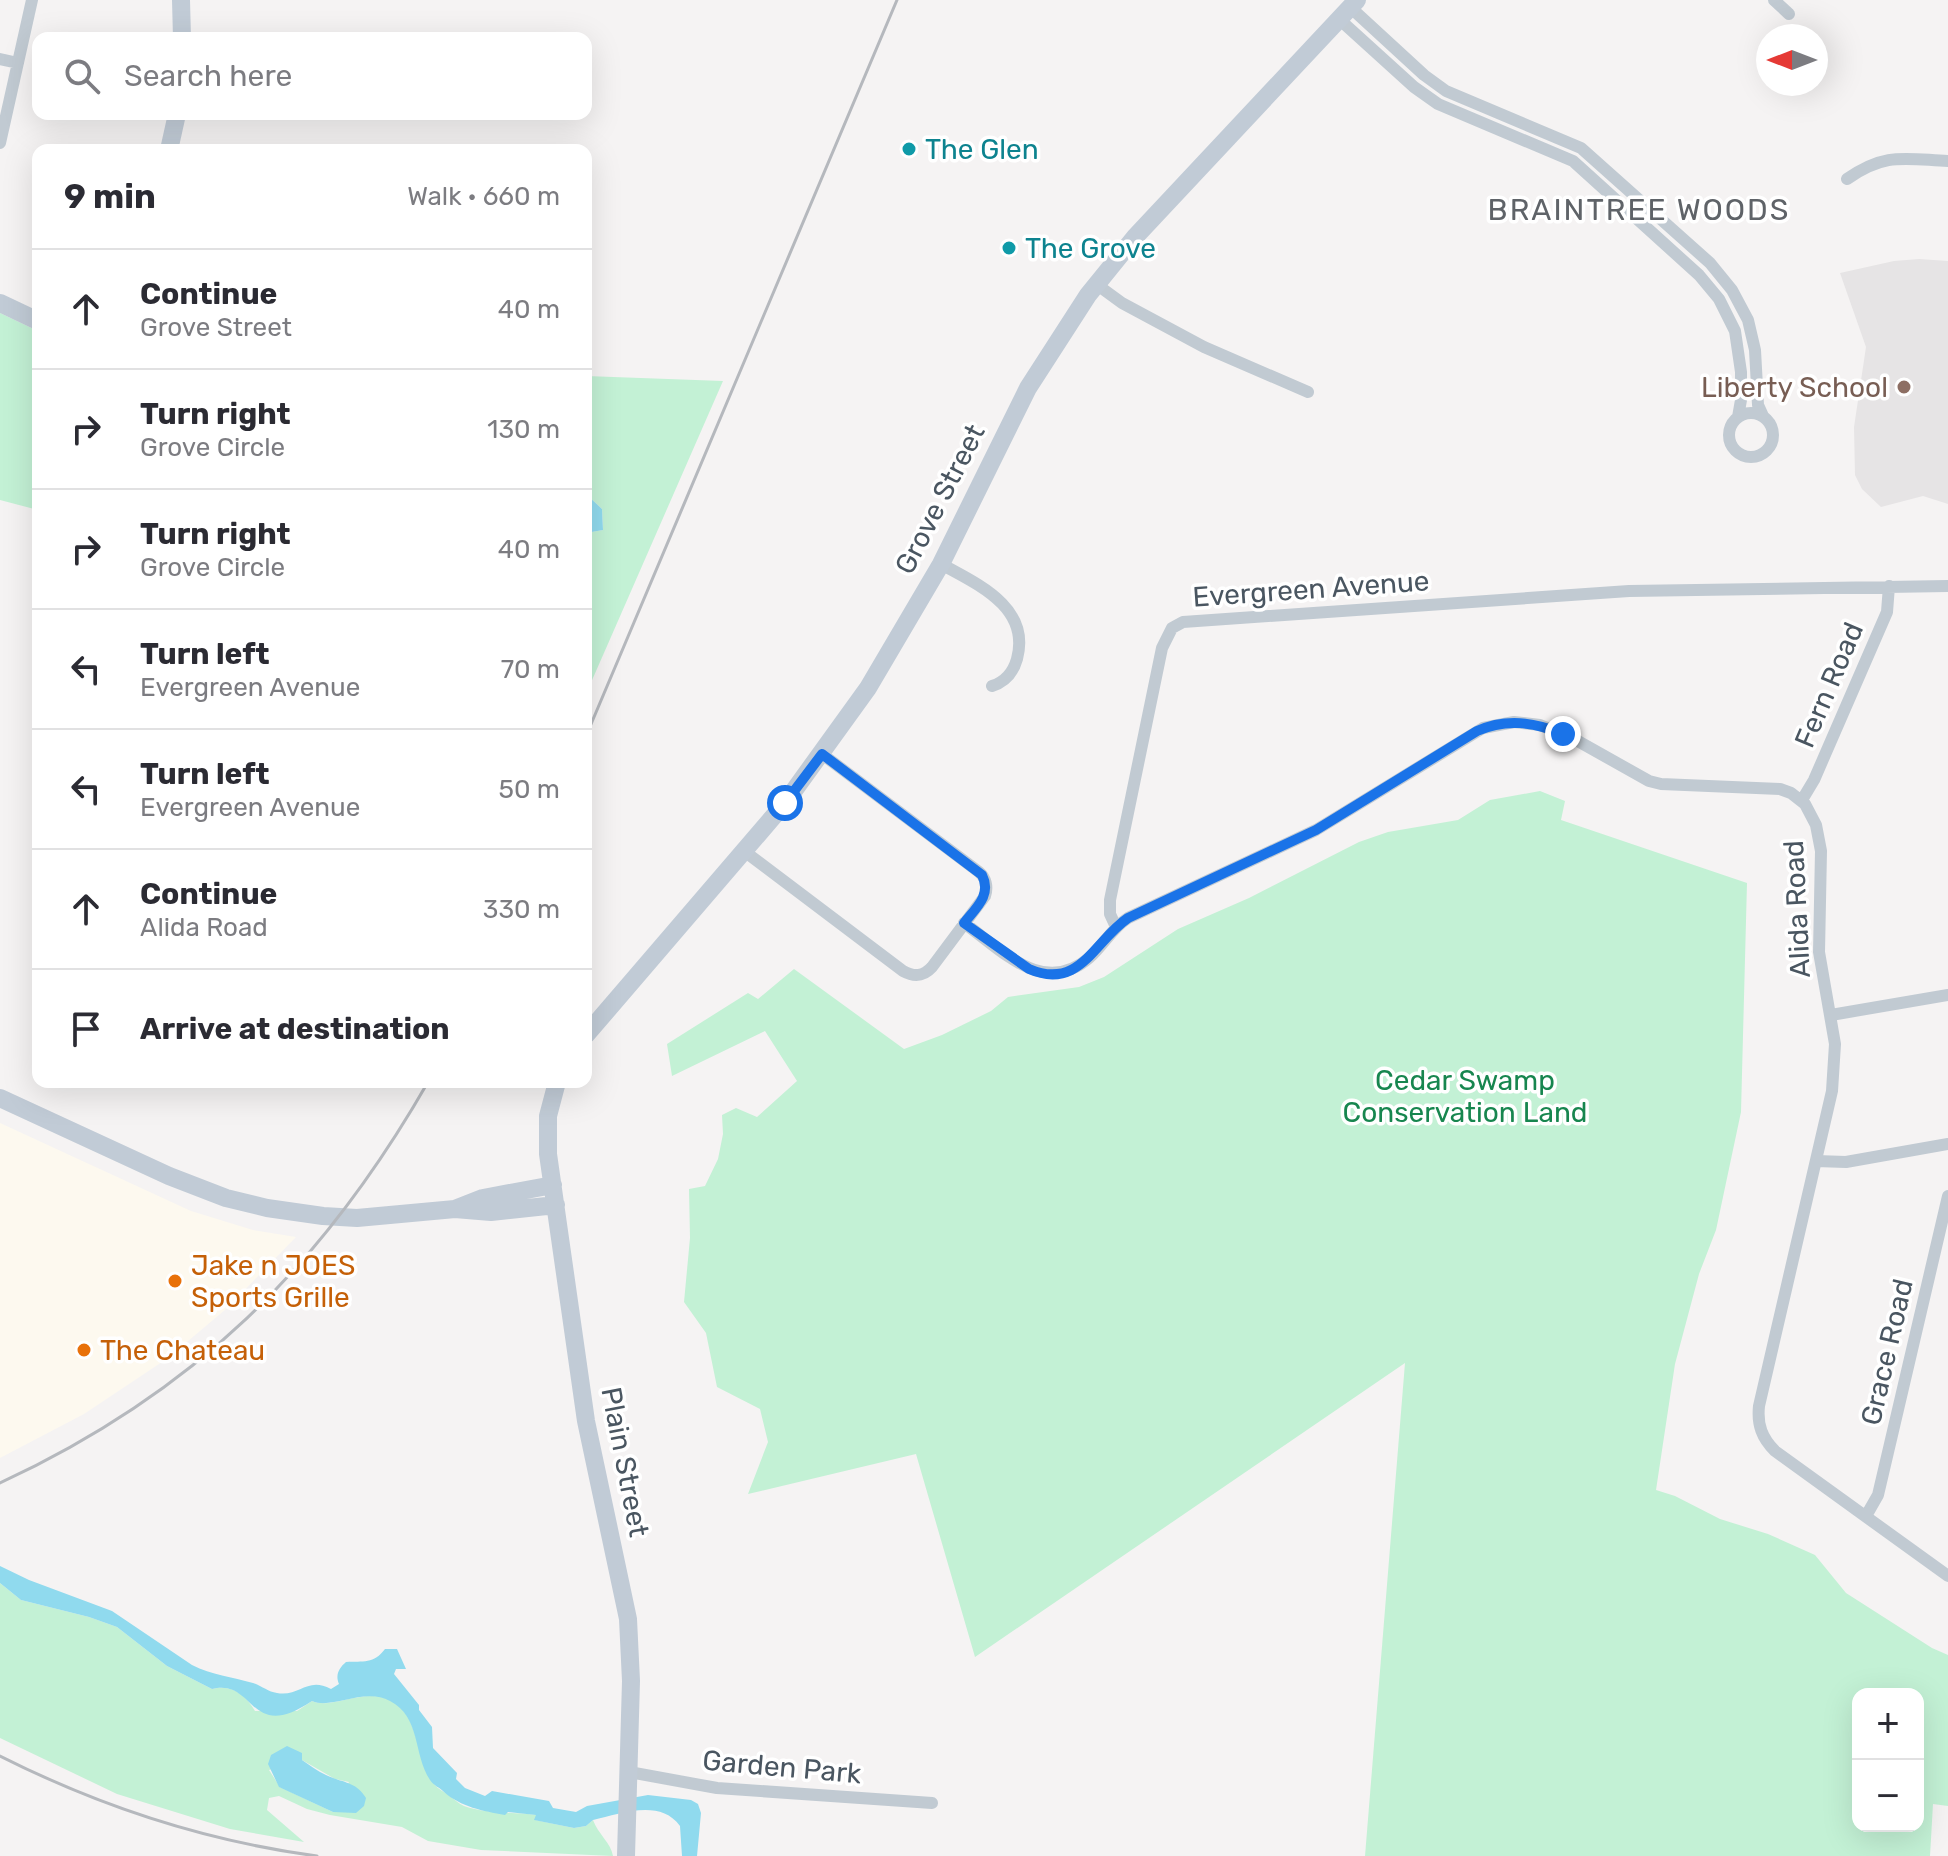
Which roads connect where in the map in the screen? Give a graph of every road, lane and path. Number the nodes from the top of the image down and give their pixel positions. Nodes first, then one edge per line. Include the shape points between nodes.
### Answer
1 (32, 0) edge
2 (181, 0) edge
3 (1774, 0) edge
4 (1349, 9) edge
5 (1789, 14) dead end
6 (182, 32) edge
7 (0, 59) edge
8 (18, 63) junction
9 (176, 120) edge
10 (1517, 120) junction
11 (1512, 134) junction
12 (0, 143) edge
13 (170, 144) edge
14 (1948, 161) edge
15 (1847, 179) dead end
16 (1653, 211) junction
17 (1642, 222) junction
18 (1096, 284) junction
19 (0, 303) edge
20 (32, 318) edge
21 (1308, 392) dead end
22 (1763, 416) junction
23 (1738, 417) junction
24 (941, 564) junction
25 (1889, 586) junction
26 (1948, 586) edge
27 (992, 686) dead end
28 (822, 754) junction
29 (1802, 800) junction
30 (744, 851) junction
31 (964, 923) junction
32 (1116, 927) junction
33 (1948, 995) edge
34 (1831, 1015) junction
35 (592, 1028) edge
36 (555, 1088) edge
37 (0, 1098) edge
38 (1948, 1144) edge
39 (1816, 1161) junction
40 (553, 1185) junction
41 (1948, 1196) edge
42 (556, 1205) junction
43 (455, 1209) junction
44 (1866, 1516) junction
45 (1948, 1576) edge
46 (629, 1772) junction
47 (932, 1803) dead end
48 (626, 1856) edge

1 - 8 street
2 - 6 main road
3 - 5 street
4 - 10 street via 1441,87
4 - 11 street via 1432,100
4 - 18 main road, Grove Street
7 - 8 street
8 - 12 street
9 - 13 main road
10 - 11 street
10 - 16 street via 1581,148
11 - 17 street via 1573,161
14 - 15 street via 1884,159
16 - 17 street
16 - 22 street via 1716,269 1741,305 1754,342
17 - 23 street via 1704,280 1730,319 1740,361
18 - 21 street via 1204,347
18 - 24 main road, Grove Street via 1033,379
19 - 20 main road
22 - 23 street
22 - 23 street via 1771,427 1771,441 1765,451 1751,457 1730,442 1729,430
24 - 27 street via 994,594 1013,619 1019,641 1016,661 1007,678
24 - 28 main road, Grove Street
25 - 26 street, Evergreen Avenue
25 - 29 street, Fern Road via 1887,612
25 - 32 street, Evergreen Avenue via 1610,592 1177,624 1162,648 1110,900
28 - 30 main road, Grove Street
28 - 31 street via 982,875 985,896
29 - 32 street, Alida Road via 1773,788 1655,783 1549,728 1498,724 1470,735 1316,830
29 - 34 street, Alida Road via 1820,838 1819,952
30 - 31 street via 908,974 929,971
30 - 35 main road, Grove Street
31 - 32 street via 1029,969 1053,974 1087,960
33 - 34 street
34 - 39 street, Alida Road via 1834,1079
36 - 40 main road, Plain Street via 547,1134
37 - 43 main road via 226,1198 301,1214 357,1218
38 - 39 street via 1840,1163
39 - 44 street, Alida Road via 1759,1422 1775,1451
40 - 42 main road, Plain Street
40 - 43 main road via 483,1198
41 - 44 street, Grace Road via 1878,1495
42 - 43 main road via 491,1212
42 - 46 main road, Plain Street via 586,1421 628,1619
44 - 45 street, Alida Road
46 - 47 street, Garden Park via 717,1788
46 - 48 main road, Plain Street

